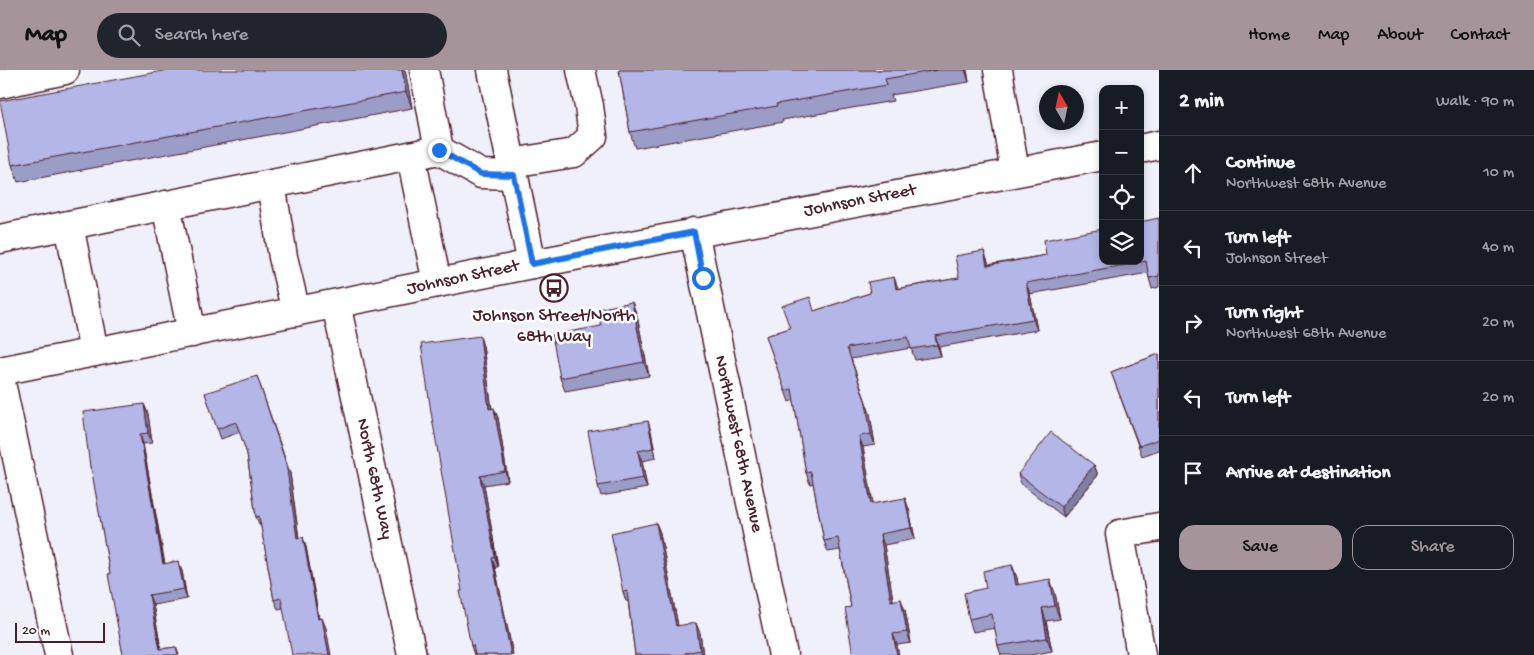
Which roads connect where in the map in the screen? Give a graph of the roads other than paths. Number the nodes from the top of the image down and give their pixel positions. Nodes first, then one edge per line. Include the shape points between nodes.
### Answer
1 (65, 70) edge
2 (424, 70) edge
3 (492, 70) edge
4 (581, 70) edge
5 (998, 70) edge
6 (0, 84) edge
7 (1159, 146) edge
8 (1144, 148) edge
9 (439, 150) junction
10 (411, 156) junction
11 (1099, 157) edge
12 (512, 169) junction
13 (1015, 172) junction
14 (271, 184) junction
15 (166, 205) junction
16 (69, 225) junction
17 (694, 232) junction
18 (0, 238) edge
19 (532, 264) junction
20 (437, 283) junction
21 (336, 304) junction
22 (296, 312) junction
23 (192, 333) junction
24 (94, 352) junction
25 (0, 371) edge
26 (0, 378) edge
27 (1159, 527) edge
28 (59, 655) edge
29 (412, 655) edge
30 (783, 655) edge
31 (1141, 655) edge

1 - 6 street
2 - 9 street
3 - 12 street
4 - 12 street via 593,136 574,153
5 - 13 street
7 - 8 street
9 - 10 street
9 - 12 street via 481,174
10 - 14 street
10 - 20 street
11 - 13 street, Johnson Street
12 - 19 street
13 - 17 street, Johnson Street
14 - 15 street
14 - 22 street
15 - 16 street
15 - 23 street
16 - 18 street
16 - 24 street
17 - 19 street, Johnson Street
17 - 30 street, Northwest 68th Avenue
19 - 20 street, Johnson Street
20 - 21 street, Johnson Street
21 - 22 street, Johnson Street
21 - 29 street, North 68th Way
22 - 23 street, Johnson Street
23 - 24 street, Johnson Street
24 - 25 street, Johnson Street
26 - 28 street
27 - 31 street via 1120,534

